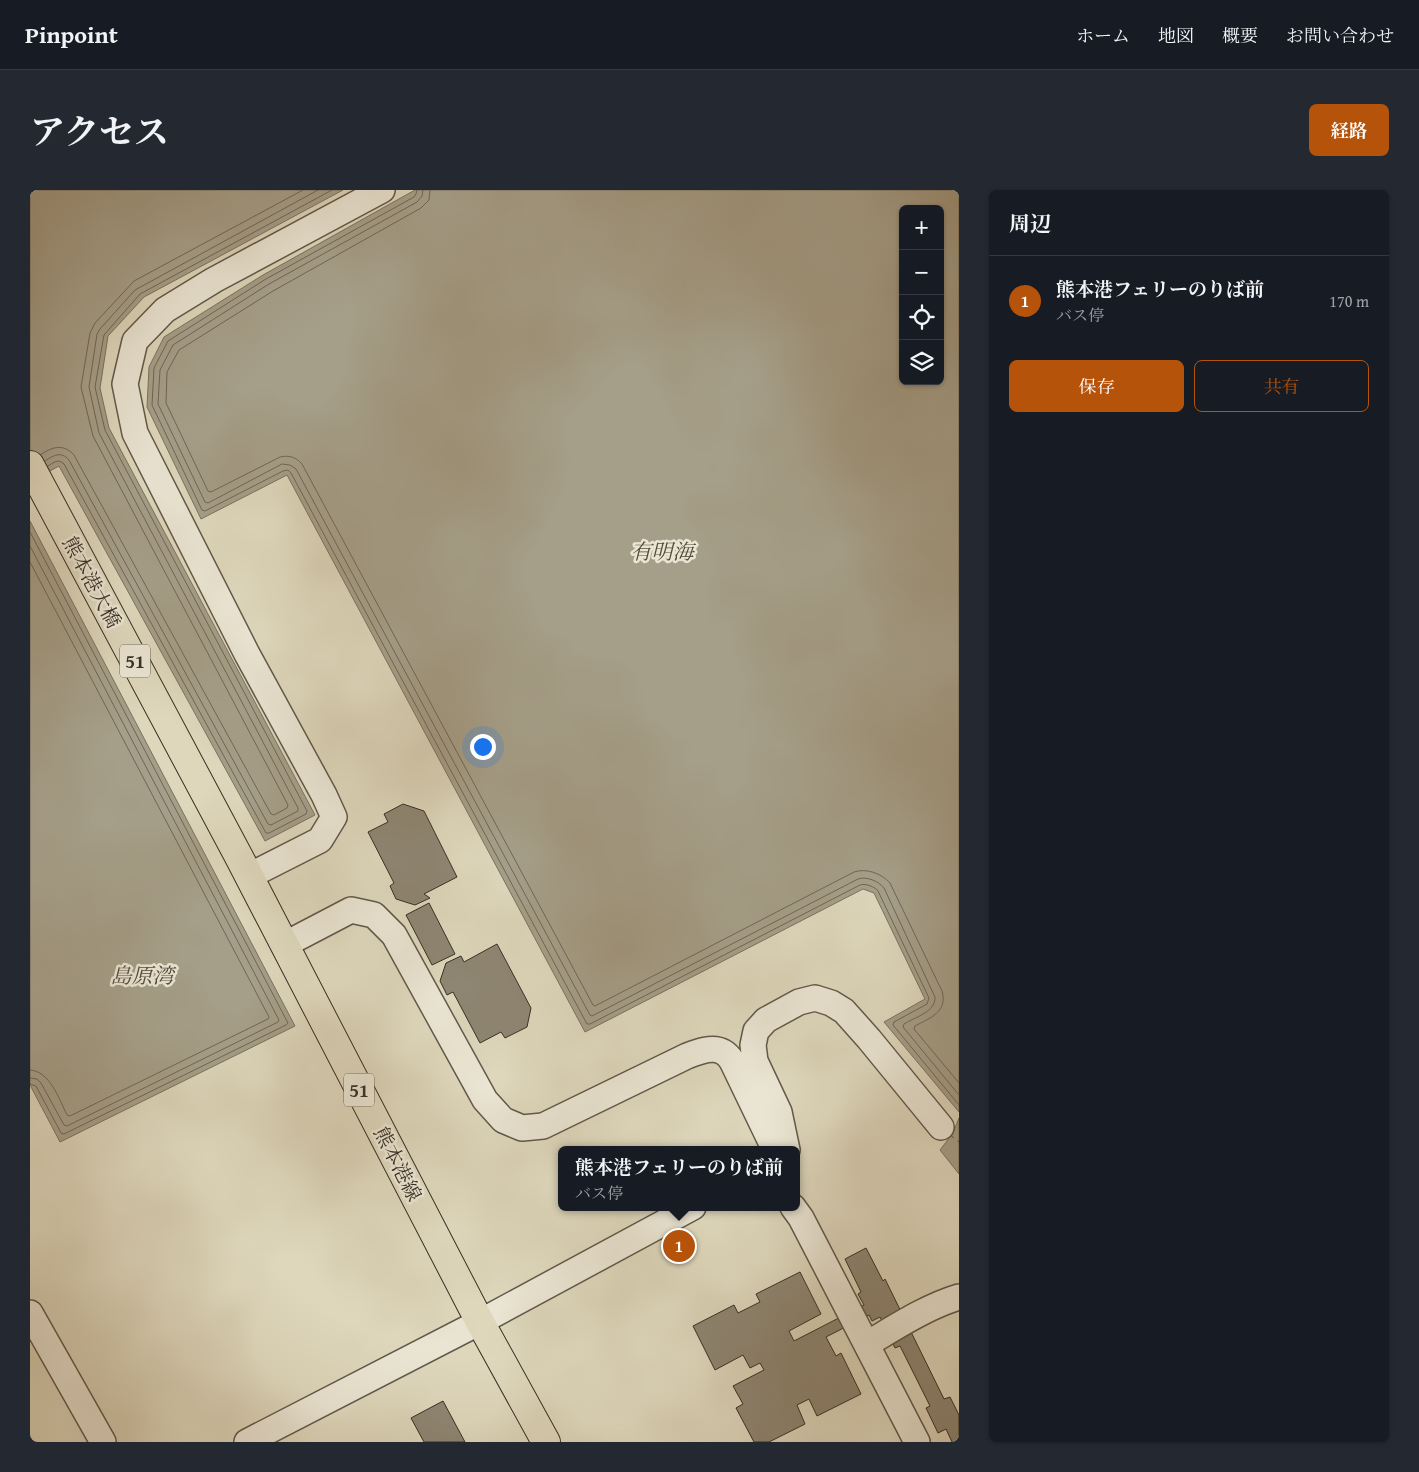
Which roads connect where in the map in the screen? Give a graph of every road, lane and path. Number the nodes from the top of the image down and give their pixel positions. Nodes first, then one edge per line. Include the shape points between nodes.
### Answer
1 (382, 190) edge
2 (30, 465) edge
3 (244, 866) junction
4 (284, 945) junction
5 (941, 1127) dead end
6 (775, 1146) edge
7 (776, 1146) edge
8 (686, 1211) edge
9 (799, 1211) edge
10 (959, 1297) edge
11 (30, 1313) edge
12 (480, 1322) junction
13 (866, 1344) junction
14 (103, 1442) edge
15 (247, 1442) edge
16 (546, 1442) edge
17 (917, 1442) edge

1 - 3 street via 214,280 165,310 135,341 125,384 136,433 247,654 334,817 320,840
2 - 3 main road, 熊本港大橋 / 51
3 - 4 main road, 熊本港線 / 51
4 - 6 street via 350,910 374,915 394,935 485,1100 503,1120 522,1128 543,1126 686,1056 711,1050 722,1051 732,1061
4 - 12 main road, 熊本港線 / 51
5 - 7 street via 844,1011 815,998 799,1002 766,1020 756,1030 753,1045 755,1061 779,1112
8 - 12 street
9 - 13 street
10 - 13 street via 923,1311
11 - 14 street
12 - 15 street
12 - 16 main road, 熊本港線 / 51
13 - 17 street

